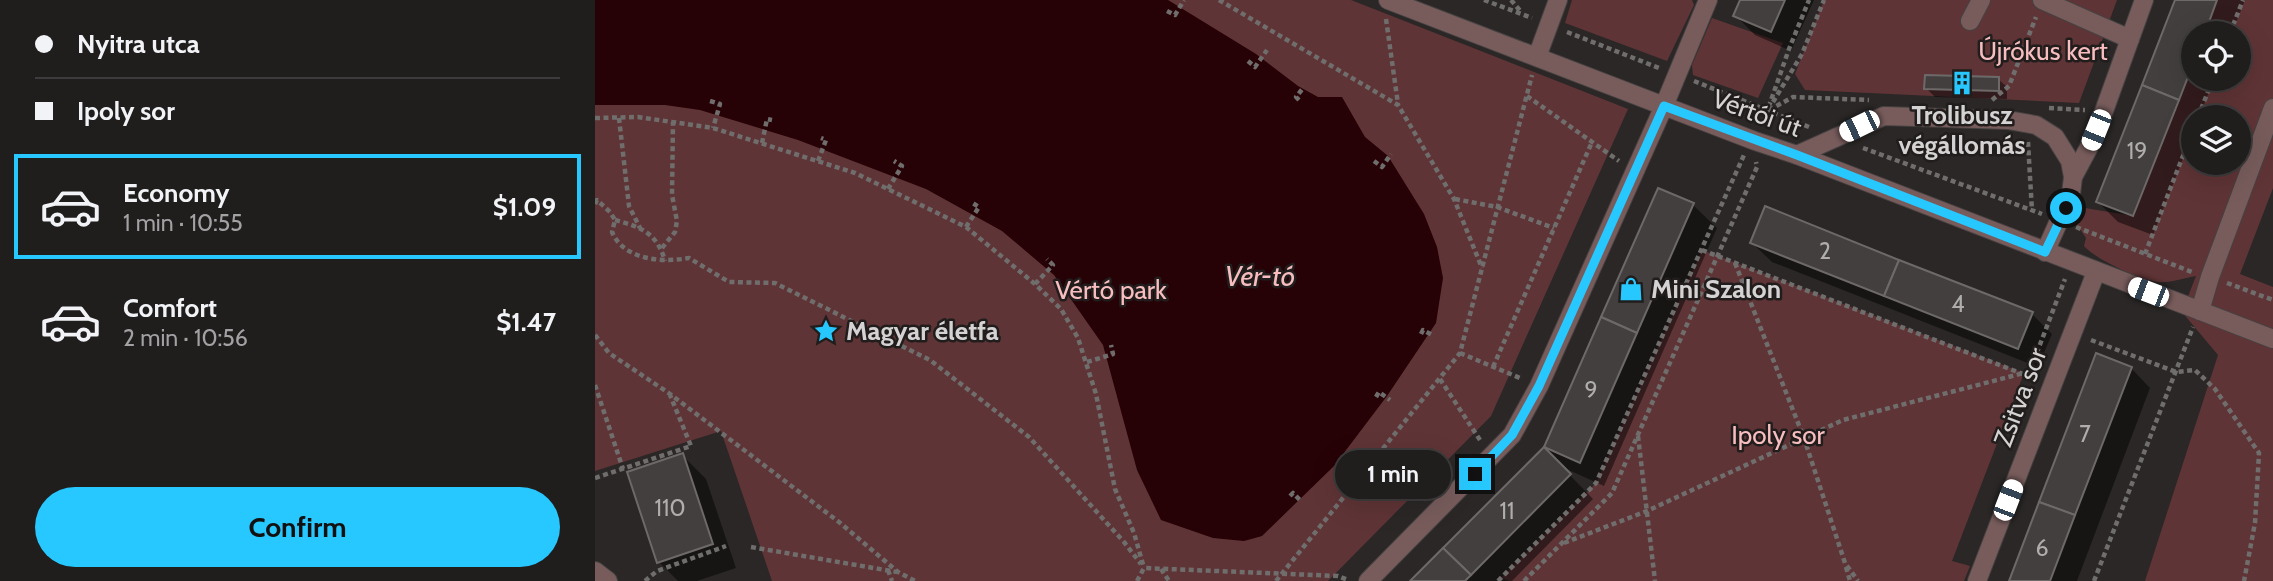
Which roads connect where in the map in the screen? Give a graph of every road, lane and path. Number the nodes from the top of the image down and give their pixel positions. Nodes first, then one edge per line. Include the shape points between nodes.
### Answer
1 (1184, 0) edge
2 (1219, 0) edge
3 (1484, 0) edge
4 (1511, 0) edge
5 (1557, 0) edge
6 (1809, 0) edge
7 (1824, 0) edge
8 (1980, 0) edge
9 (2042, 0) edge
10 (2144, 0) edge
11 (2243, 0) edge
12 (1704, 3) edge
13 (1387, 6) edge
14 (1167, 10) dead end
15 (1524, 15) junction
16 (1970, 21) dead end
17 (2235, 21) edge
18 (1550, 25) junction
19 (2130, 39) junction
20 (1267, 50) dead end
21 (1537, 57) junction
22 (1248, 61) dead end
23 (1677, 75) junction
24 (1304, 88) dead end
25 (1527, 96) junction
26 (1299, 100) dead end
27 (1874, 100) dead end
28 (710, 101) dead end
29 (1398, 105) junction
30 (1985, 105) dead end
31 (1664, 106) junction
32 (2273, 108) edge
33 (1768, 110) junction
34 (595, 118) edge
35 (619, 118) junction
36 (772, 120) dead end
37 (2026, 121) junction
38 (673, 122) junction
39 (713, 128) junction
40 (821, 138) dead end
41 (1836, 138) junction
42 (1755, 141) junction
43 (1592, 142) junction
44 (762, 143) junction
45 (1391, 154) dead end
46 (1797, 155) junction
47 (818, 161) junction
48 (894, 161) dead end
49 (1374, 161) dead end
50 (2181, 161) edge
51 (1634, 172) junction
52 (2073, 177) junction
53 (888, 189) junction
54 (1454, 199) junction
55 (971, 202) dead end
56 (595, 204) edge
57 (1497, 207) junction
58 (2032, 211) junction
59 (615, 220) junction
60 (2061, 221) junction
61 (965, 227) junction
62 (640, 228) junction
63 (1554, 228) junction
64 (662, 248) junction
65 (1702, 250) junction
66 (2045, 252) junction
67 (2145, 254) junction
68 (1717, 256) junction
69 (1047, 259) dead end
70 (665, 261) junction
71 (1734, 262) junction
72 (2071, 262) junction
73 (1482, 268) junction
74 (2097, 272) junction
75 (2210, 277) junction
76 (1035, 284) junction
77 (2273, 300) edge
78 (2200, 311) junction
79 (2048, 323) junction
80 (2073, 332) junction
81 (1420, 334) dead end
82 (595, 335) edge
83 (1434, 336) dead end
84 (2273, 339) edge
85 (1111, 345) dead end
86 (1460, 352) junction
87 (1087, 362) junction
88 (1493, 367) junction
89 (2176, 372) junction
90 (2024, 373) junction
91 (1440, 379) junction
92 (595, 385) edge
93 (1539, 386) junction
94 (670, 394) junction
95 (1375, 397) dead end
96 (1389, 400) dead end
97 (1638, 434) junction
98 (1804, 438) junction
99 (1493, 455) junction
100 (623, 468) junction
101 (595, 478) edge
102 (1290, 496) dead end
103 (1302, 502) dead end
104 (1647, 511) junction
105 (1560, 545) junction
106 (726, 546) dead end
107 (751, 547) dead end
108 (1845, 563) junction
109 (1144, 568) junction
110 (1161, 569) junction
111 (888, 570) junction
112 (595, 571) edge
113 (1534, 571) junction
114 (898, 572) junction
115 (1282, 574) junction
116 (608, 581) edge
117 (645, 581) edge
118 (892, 581) edge
119 (914, 581) edge
120 (1137, 581) edge
121 (1169, 581) edge
122 (1276, 581) edge
123 (1351, 581) edge
124 (1368, 581) edge
125 (1498, 581) edge
126 (1524, 581) edge
127 (1537, 581) edge
128 (1655, 581) edge
129 (1850, 581) edge
130 (1858, 581) edge
131 (1977, 581) edge
132 (2094, 581) edge
133 (2244, 581) edge

1 - 14 path via 1175,15
2 - 29 path
3 - 15 path
4 - 15 path
5 - 18 street
6 - 33 path
7 - 33 path via 1802,54
8 - 16 street
9 - 19 street
9 - 30 path via 2009,86
10 - 19 street
11 - 17 path
12 - 23 street
13 - 21 street, Vértói út
13 - 29 path
15 - 18 path
18 - 21 street
18 - 23 path
19 - 52 street
20 - 22 path via 1255,66
21 - 25 path
21 - 31 street, Vértói út
23 - 31 street
23 - 33 path
24 - 26 path via 1296,97
25 - 43 path
25 - 57 path
27 - 33 path via 1793,97
28 - 39 path via 720,104
29 - 54 path
31 - 42 street, Vértói út
31 - 51 street
32 - 75 street
33 - 41 path
33 - 42 path
34 - 35 path
35 - 38 path
35 - 62 path via 629,206
36 - 44 path via 767,119
37 - 41 street via 1884,116
37 - 52 street via 2045,130 2063,147
37 - 58 path
38 - 39 path
38 - 64 path via 672,195 677,221 675,232
39 - 44 path
40 - 47 path via 826,140
41 - 46 street
41 - 58 path
42 - 46 street, Vértói út
42 - 65 path via 1741,159
42 - 68 path via 1757,167
43 - 51 path
43 - 63 path
44 - 47 path
45 - 49 path via 1382,167
46 - 66 street, Vértói út
47 - 53 path
48 - 53 path via 902,166
50 - 67 path
51 - 93 street
52 - 60 street
53 - 61 path
54 - 57 path
54 - 73 path
55 - 61 path via 979,207
56 - 59 path via 597,200
57 - 63 path
57 - 73 path
58 - 60 path
59 - 62 path
59 - 70 path via 611,232 625,250
60 - 66 street
60 - 67 path
61 - 76 path
62 - 64 path
63 - 88 path
64 - 70 path
65 - 68 path
65 - 125 path via 1596,483
66 - 72 street, Vértói út
67 - 75 path
68 - 71 path
68 - 97 path
69 - 76 path via 1053,265
70 - 109 path via 689,258 729,282 775,283 930,360 1029,437
71 - 90 path
71 - 98 path
72 - 74 street, Vértói út
72 - 79 path
73 - 86 path
74 - 78 street, Vértói út
74 - 80 street, Zsitva sor
75 - 77 path
75 - 78 street
76 - 87 path via 1061,309
78 - 84 street, Vértói út
78 - 89 path
79 - 80 path
79 - 90 path via 2028,376
80 - 89 path
80 - 131 street, Zsitva sor
81 - 83 path via 1423,330
82 - 94 path via 609,353
85 - 87 path via 1113,354
86 - 88 path
86 - 91 path
87 - 109 path via 1115,489
88 - 93 path
89 - 132 path
89 - 133 path via 2195,370 2215,389 2259,453 2255,523
90 - 98 path via 1843,420
91 - 99 path
91 - 115 path
92 - 100 path
93 - 99 street via 1512,435
94 - 100 path via 691,446
94 - 114 path
95 - 96 path via 1379,392
97 - 104 path
97 - 105 path via 1612,493
98 - 104 path
98 - 108 path
99 - 124 street
100 - 101 path
102 - 103 path via 1293,493
104 - 105 path
104 - 128 path
105 - 113 path
106 - 117 path via 657,571
107 - 111 path
108 - 129 path
108 - 130 path
109 - 110 path
109 - 120 path
110 - 115 path
110 - 121 path
111 - 114 path
111 - 118 path
112 - 116 street
113 - 126 path
113 - 127 path
114 - 119 path
115 - 122 path
115 - 123 path via 1338,576

